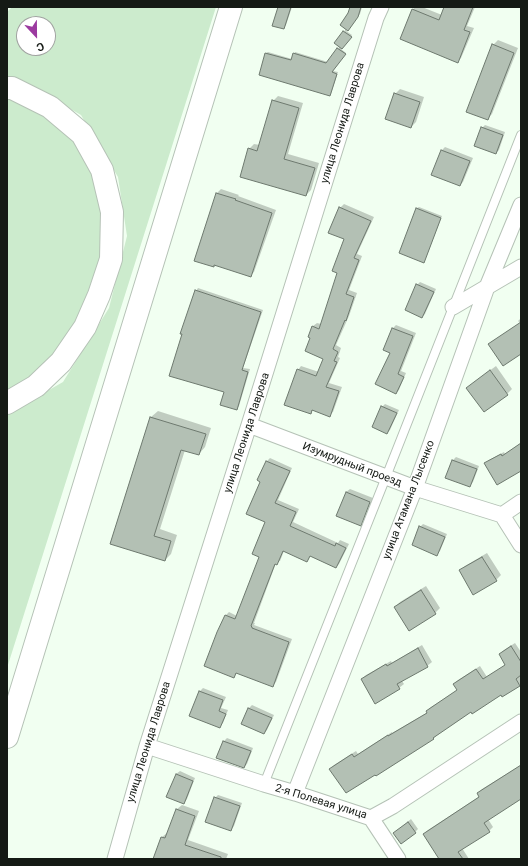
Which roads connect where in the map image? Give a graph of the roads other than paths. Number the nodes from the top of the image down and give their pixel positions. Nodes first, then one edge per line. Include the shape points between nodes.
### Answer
1 (231, 7) edge
2 (381, 7) edge
3 (7, 88) edge
4 (521, 135) edge
5 (521, 206) edge
6 (521, 267) edge
7 (487, 287) junction
8 (453, 307) junction
9 (7, 403) edge
10 (249, 426) junction
11 (386, 477) junction
12 (415, 488) junction
13 (521, 502) edge
14 (502, 515) junction
15 (521, 545) edge
16 (521, 722) edge
17 (7, 737) edge
18 (147, 746) junction
19 (264, 784) junction
20 (295, 793) junction
21 (371, 818) junction
22 (115, 859) edge
23 (398, 859) edge

1 - 17 main road
2 - 10 street, улица Леонида Лаврова
3 - 9 main road via 50,106 82,134 102,170 112,212 111,259 85,327 61,362 36,386
4 - 8 lane
5 - 7 street, улица Атамана Лысенко
6 - 7 street
7 - 8 street
7 - 12 street, улица Атамана Лысенко
8 - 11 lane
10 - 11 street, Изумрудный проезд
10 - 18 street, улица Леонида Лаврова
11 - 12 street, Изумрудный проезд
11 - 19 lane
12 - 14 street, Изумрудный проезд
12 - 20 street, улица Атамана Лысенко
13 - 14 street
14 - 15 street
16 - 21 street, 2-я Полевая улица
18 - 19 street, 2-я Полевая улица
18 - 22 street, улица Леонида Лаврова
19 - 20 street, 2-я Полевая улица
20 - 21 street, 2-я Полевая улица
21 - 23 street

